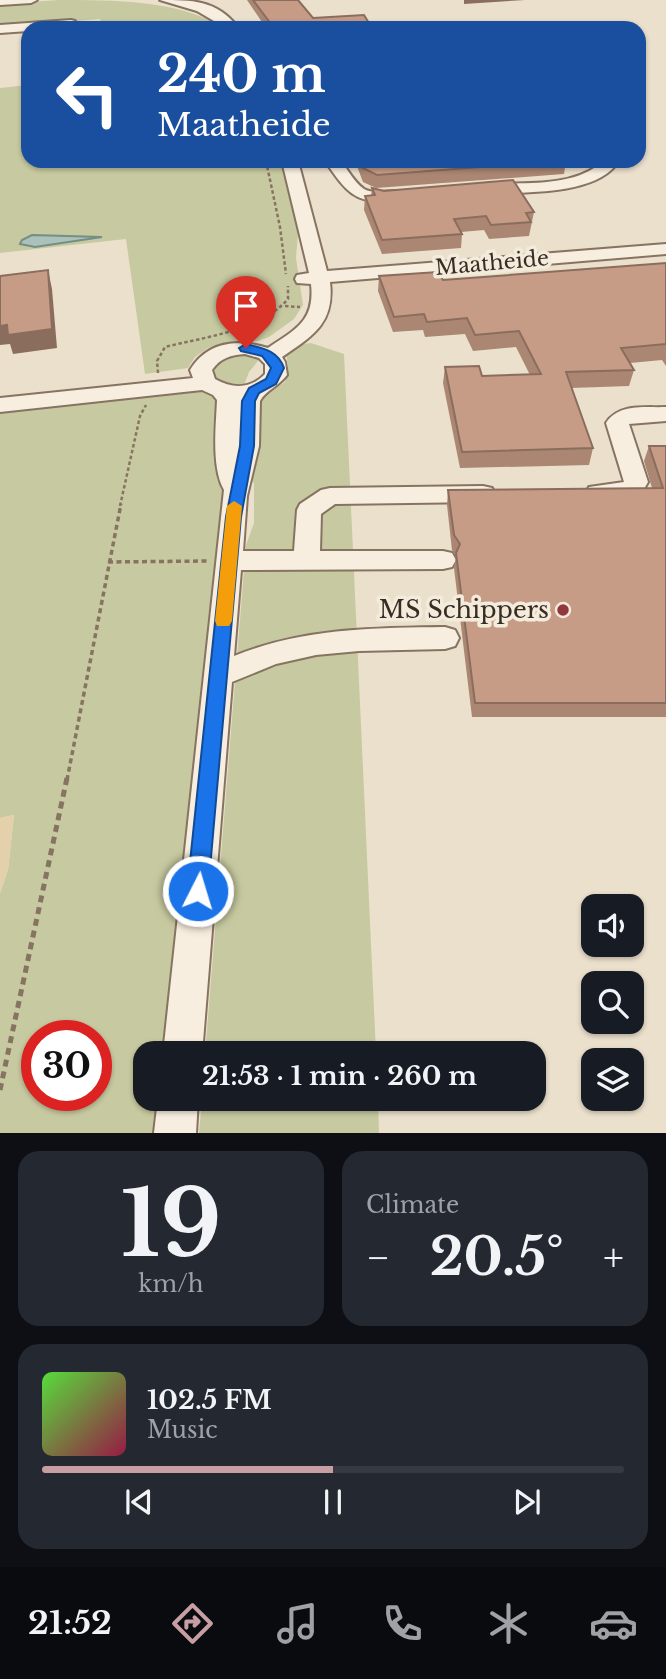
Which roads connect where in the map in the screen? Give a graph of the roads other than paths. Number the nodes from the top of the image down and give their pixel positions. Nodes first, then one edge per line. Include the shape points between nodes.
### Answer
1 (31, 0) edge
2 (177, 0) edge
3 (0, 2) edge
4 (222, 21) edge
5 (21, 28) edge
6 (0, 29) edge
7 (291, 168) edge
8 (337, 168) edge
9 (605, 168) edge
10 (464, 191) edge
11 (424, 194) edge
12 (666, 248) edge
13 (311, 278) junction
14 (264, 353) junction
15 (210, 380) junction
16 (254, 391) junction
17 (0, 405) edge
18 (666, 414) edge
19 (505, 494) edge
20 (574, 494) edge
21 (235, 496) junction
22 (443, 560) dead end
23 (229, 561) junction
24 (306, 561) junction
25 (445, 638) dead end
26 (218, 675) junction
27 (184, 1041) edge
28 (177, 1111) edge
29 (175, 1133) edge

1 - 3 street
2 - 4 street
5 - 6 street
7 - 13 street via 306,226
8 - 11 street via 349,188 362,195
9 - 10 street via 583,180
12 - 13 street, Maatheide
13 - 14 street via 322,302 312,324
14 - 15 street via 246,348 221,351 211,356
14 - 16 street via 275,362 276,375
15 - 16 street
15 - 17 street via 156,381
15 - 21 street via 229,401 227,445
16 - 21 street
18 - 20 street via 624,416 617,423 636,482 631,490
19 - 24 street via 330,496 309,510
21 - 23 street
22 - 24 street
23 - 24 street
23 - 26 street
25 - 26 street via 359,639 312,645 273,653
26 - 27 street
28 - 29 street

